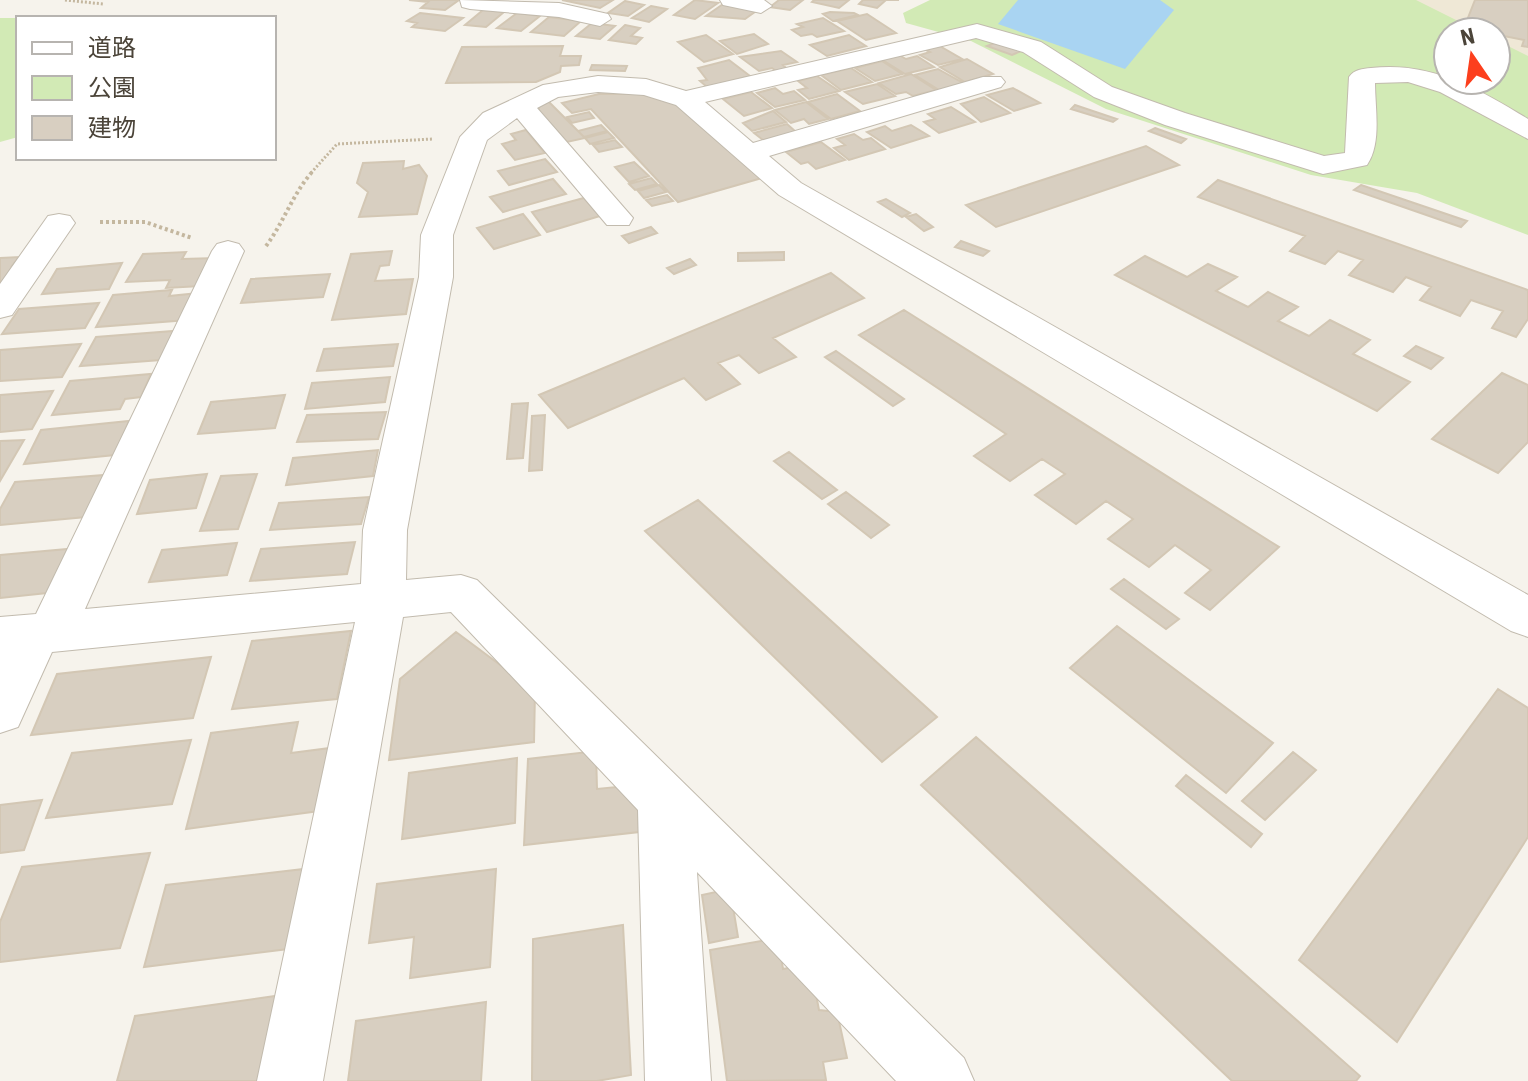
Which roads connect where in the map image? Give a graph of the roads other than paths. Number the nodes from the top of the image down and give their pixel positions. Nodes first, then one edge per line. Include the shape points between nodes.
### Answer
1 (731, 0) edge
2 (465, 5) edge
3 (761, 6) dead end
4 (600, 19) dead end
5 (966, 33) junction
6 (799, 52) dead end
7 (1098, 64) dead end
8 (820, 67) junction
9 (992, 82) dead end
10 (685, 99) junction
11 (519, 104) junction
12 (1150, 109) junction
13 (1118, 130) dead end
14 (1528, 131) edge
15 (748, 153) junction
16 (618, 218) dead end
17 (59, 223) road end
18 (228, 251) road end
19 (0, 308) edge
20 (383, 599) junction
21 (1528, 618) edge
22 (29, 634) edge
23 (0, 711) edge
24 (665, 800) junction
25 (290, 1081) edge
26 (678, 1081) edge
27 (941, 1081) edge

1 - 3 street
2 - 4 street via 559,10
5 - 7 street via 1004,30
5 - 8 street
5 - 12 street via 1032,47 1103,92
6 - 8 street
8 - 10 street
9 - 15 street
10 - 11 street via 646,87 598,84 552,90
10 - 15 street
11 - 16 street
11 - 20 street via 474,137 437,235 436,277 385,530
12 - 13 street
12 - 14 street via 1323,165 1357,159 1362,144 1362,77 1391,71 1422,75 1455,89
15 - 21 street via 790,189
17 - 19 street
18 - 22 street
20 - 22 street
20 - 24 street via 461,593
20 - 25 street
22 - 23 street
24 - 26 street
24 - 27 street

